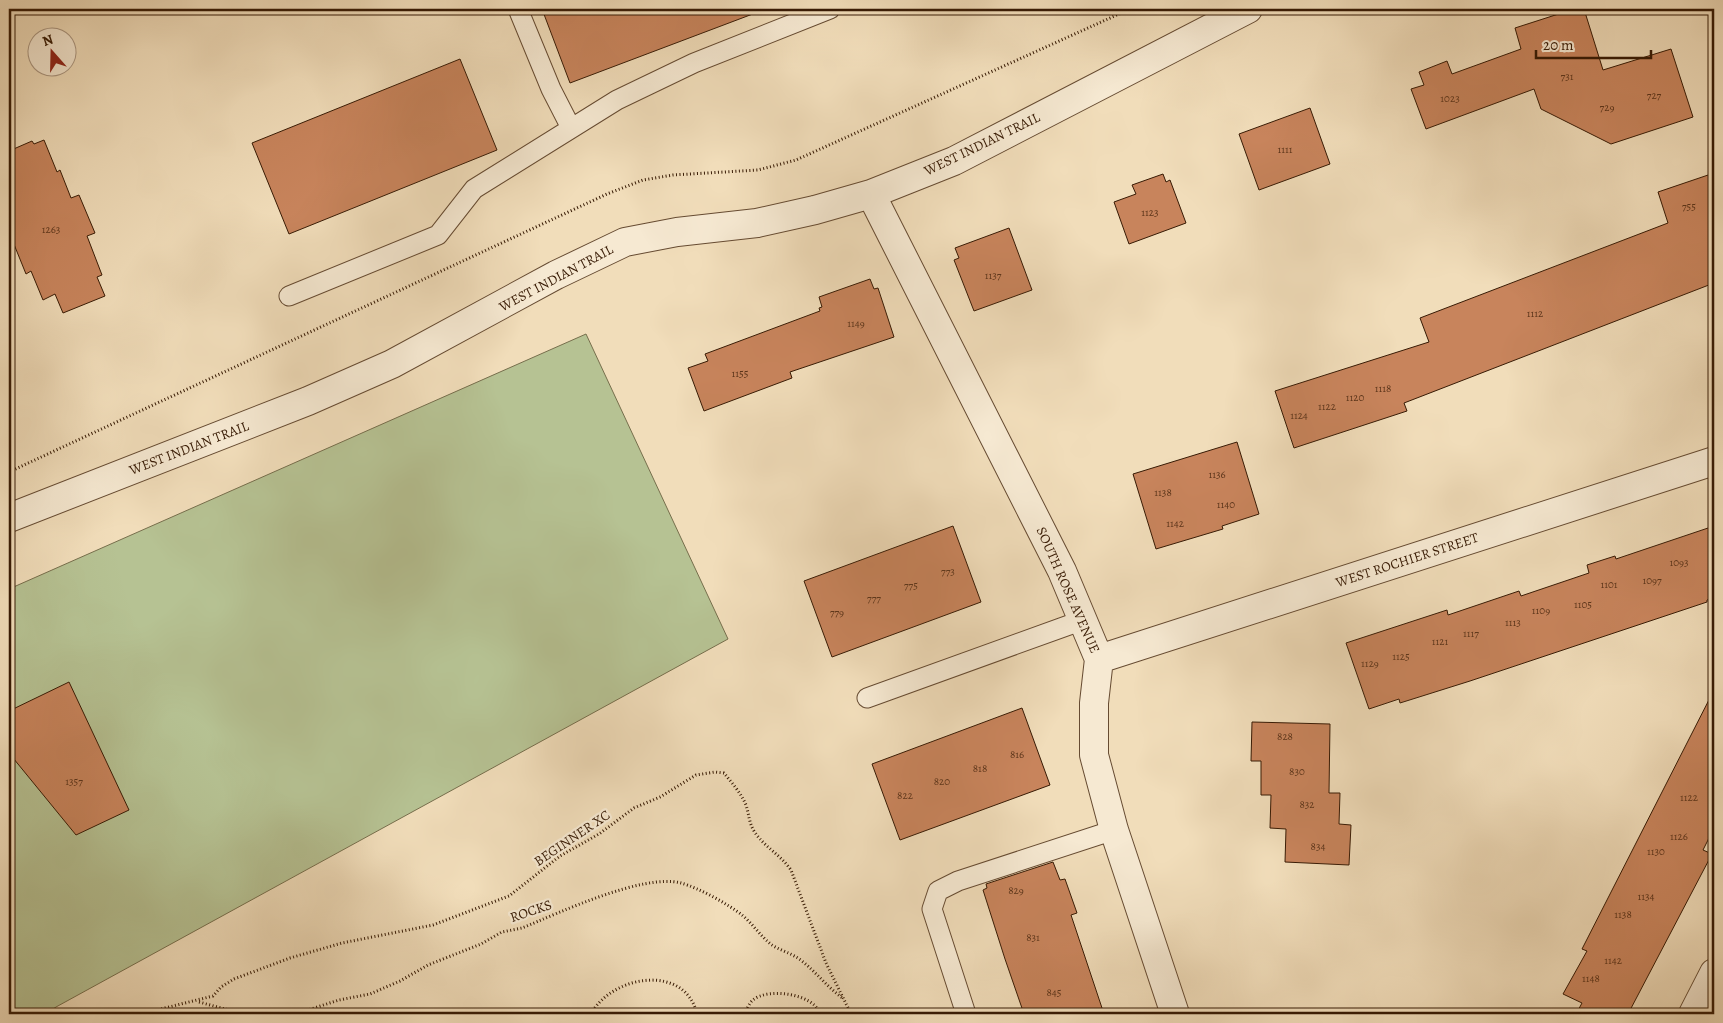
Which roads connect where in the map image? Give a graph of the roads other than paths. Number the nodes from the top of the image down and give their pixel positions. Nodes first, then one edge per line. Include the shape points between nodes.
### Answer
1 (518, 9) edge
2 (830, 9) edge
3 (1248, 9) edge
4 (571, 128) junction
5 (871, 194) junction
6 (289, 296) dead end
7 (1714, 461) edge
8 (9, 518) edge
9 (1083, 620) junction
10 (1099, 659) junction
11 (867, 698) dead end
12 (1114, 830) junction
13 (1714, 973) edge
14 (966, 1014) edge
15 (1175, 1014) edge
16 (1693, 1014) edge

1 - 4 lane
2 - 4 lane via 694,63 617,100
3 - 5 street, WEST INDIAN TRAIL via 954,161
4 - 6 lane via 474,189 438,235
5 - 8 street, WEST INDIAN TRAIL via 757,223 625,242 556,275 392,364 308,401
5 - 9 street, SOUTH ROSE AVENUE via 1062,571
7 - 10 street, WEST ROCHIER STREET
9 - 10 street, SOUTH ROSE AVENUE
9 - 11 lane
10 - 12 street, SOUTH ROSE AVENUE via 1094,702 1094,754
12 - 14 lane via 958,881 938,891 932,909
12 - 15 street, SOUTH ROSE AVENUE
13 - 16 street

